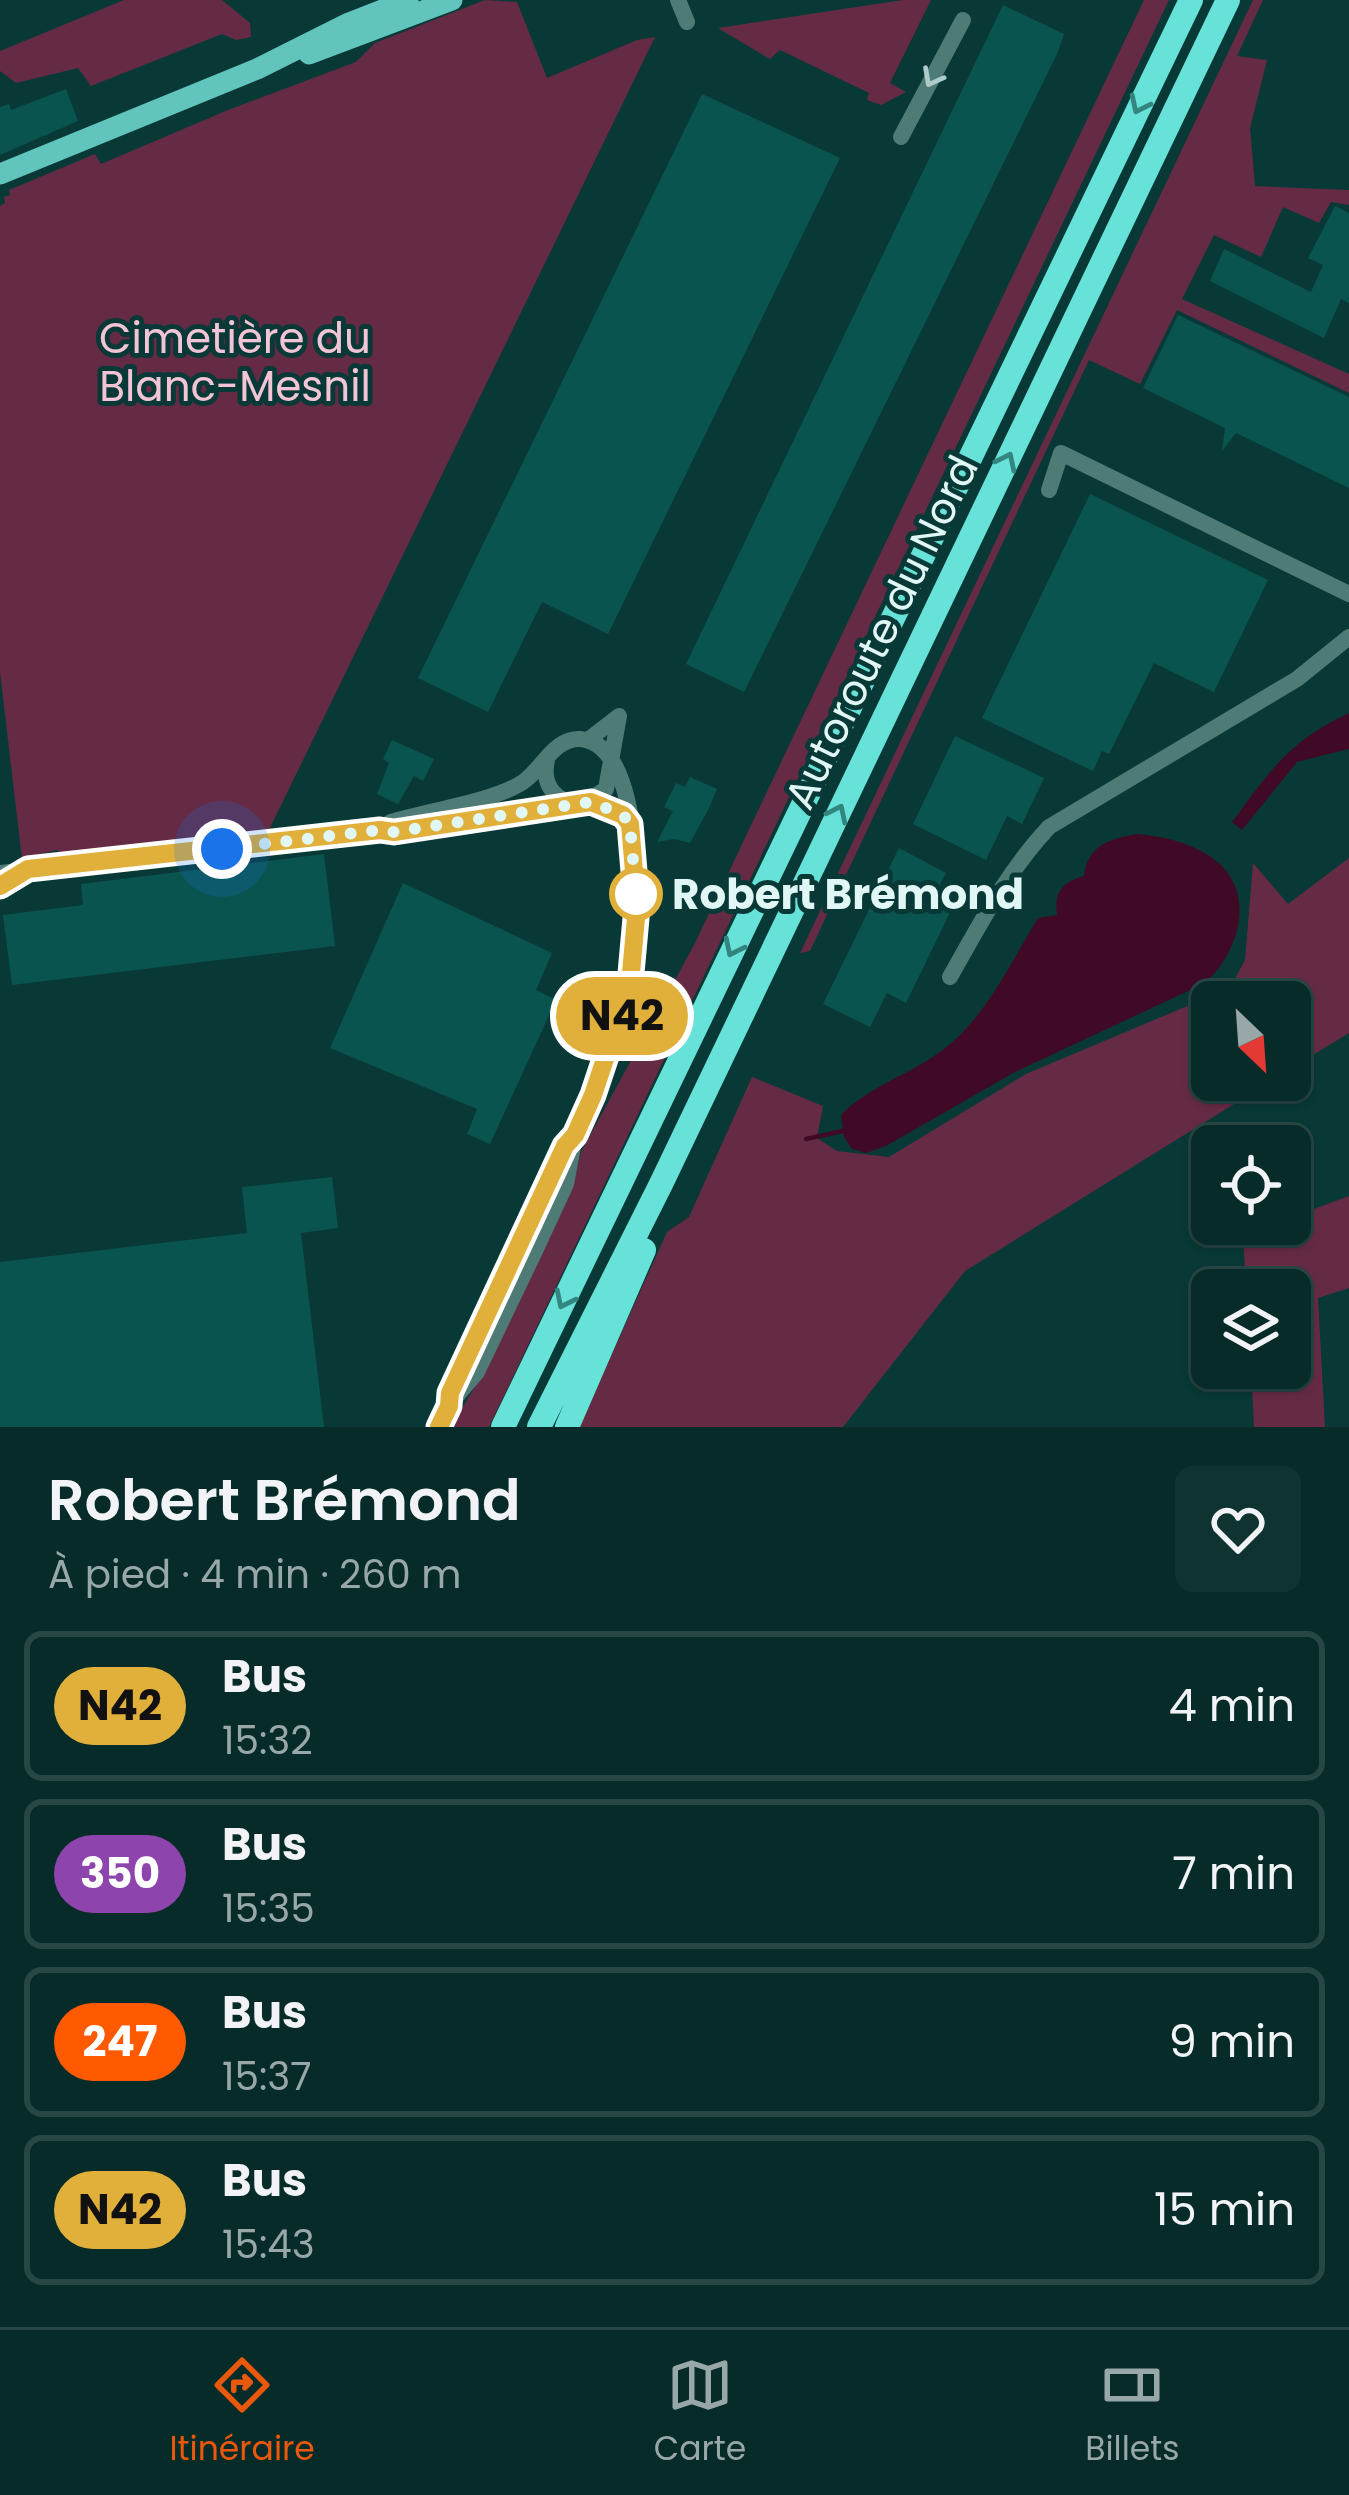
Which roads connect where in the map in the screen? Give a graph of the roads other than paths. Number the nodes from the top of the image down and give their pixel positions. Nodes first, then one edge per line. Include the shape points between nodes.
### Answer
1 (407, 0) edge
2 (452, 0) edge
3 (677, 0) edge
4 (1191, 0) edge
5 (1228, 0) edge
6 (963, 20) dead end
7 (687, 22) dead end
8 (257, 69) junction
9 (901, 137) dead end
10 (0, 174) edge
11 (1049, 490) dead end
12 (1349, 594) edge
13 (1349, 637) edge
14 (588, 740) junction
15 (547, 760) junction
16 (609, 760) junction
17 (583, 803) junction
18 (630, 824) junction
19 (380, 830) junction
20 (28, 869) junction
21 (0, 873) edge
22 (0, 886) edge
23 (950, 977) dead end
24 (661, 1184) junction
25 (439, 1427) edge
26 (502, 1427) edge
27 (539, 1427) edge
28 (567, 1427) edge

1 - 8 main road
2 - 8 main road
3 - 7 street
4 -> 26 highway, Autoroute du Nord
24 -> 5 highway, Autoroute du Nord
6 -> 9 street
8 - 10 main road
11 - 12 street via 1061,453
13 - 23 street via 1297,680 1049,827 996,894
14 - 15 street via 568,740
14 - 16 street
14 - 16 street via 620,716
15 - 17 street via 550,789
15 - 19 street via 510,788
16 - 17 street via 606,789
16 - 18 street via 631,803
17 - 18 street
17 - 19 street
18 - 25 street via 637,907 630,984 611,1050 477,1372
19 - 20 street
20 - 21 street
20 - 22 street
24 - 27 highway, Autoroute du Nord
24 - 28 highway via 654,1222

